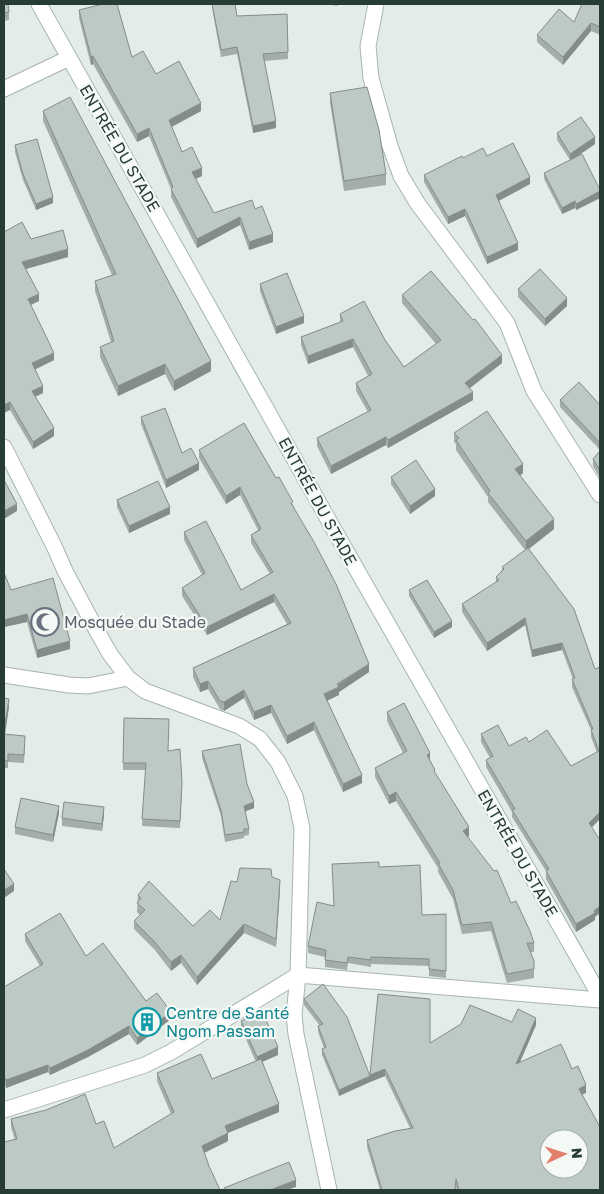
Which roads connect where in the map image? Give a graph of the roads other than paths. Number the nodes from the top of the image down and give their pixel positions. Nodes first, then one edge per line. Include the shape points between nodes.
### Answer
1 (39, 4) edge
2 (376, 4) edge
3 (69, 58) junction
4 (4, 89) edge
5 (4, 447) edge
6 (600, 495) edge
7 (4, 675) edge
8 (128, 678) junction
9 (298, 975) junction
10 (600, 996) edge
11 (600, 1000) edge
12 (4, 1110) edge
13 (329, 1190) edge

1 - 3 street, ENTRÉE DU STADE
2 - 6 street via 368,46 371,78 401,176 418,204 507,323 534,391
3 - 4 street
3 - 10 street, ENTRÉE DU STADE
5 - 8 street via 97,632
7 - 8 street via 69,686 88,686
8 - 9 street via 145,690 239,726 260,739 278,762 295,796 302,828
9 - 11 street
9 - 12 street via 145,1065
9 - 13 street via 294,1015 296,1034

